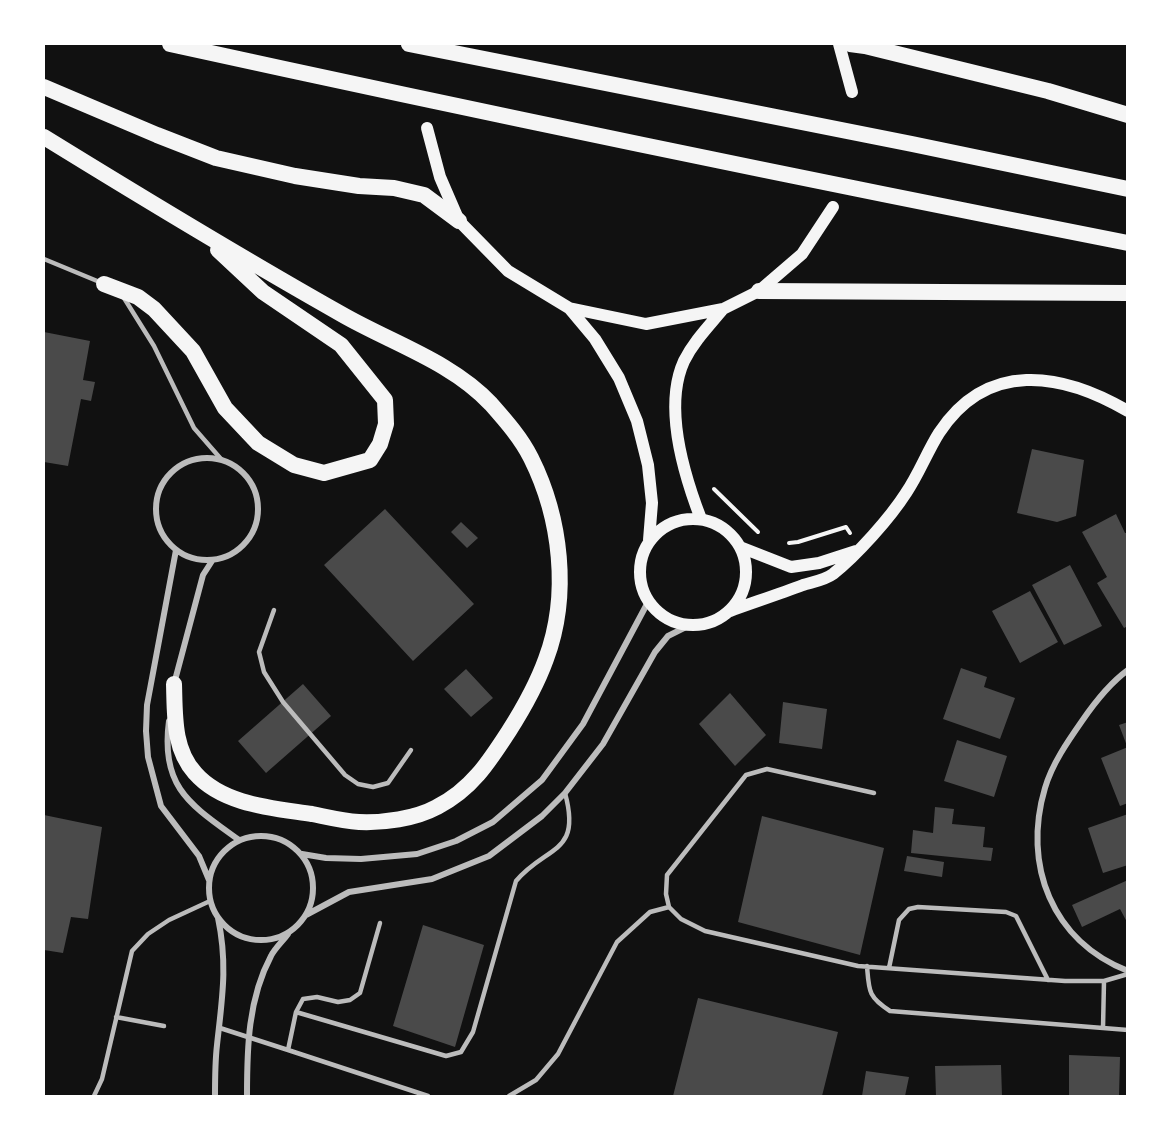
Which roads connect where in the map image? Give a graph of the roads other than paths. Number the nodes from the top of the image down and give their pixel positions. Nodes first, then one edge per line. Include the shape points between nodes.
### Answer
1 (170, 44) edge
2 (410, 44) edge
3 (839, 44) edge
4 (850, 44) edge
5 (44, 87) edge
6 (852, 92) dead end
7 (1128, 115) edge
8 (427, 128) dead end
9 (44, 137) edge
10 (1128, 189) edge
11 (833, 207) dead end
12 (459, 221) junction
13 (197, 231) junction
14 (1128, 243) edge
15 (44, 259) edge
16 (104, 284) junction
17 (759, 291) junction
18 (1128, 292) edge
19 (569, 309) junction
20 (723, 309) junction
21 (1128, 411) edge
22 (221, 459) junction
23 (701, 519) junction
24 (649, 540) junction
25 (740, 547) junction
26 (860, 549) junction
27 (176, 550) junction
28 (212, 561) junction
29 (648, 602) junction
30 (274, 609) dead end
31 (730, 611) junction
32 (688, 626) junction
33 (1128, 670) edge
34 (174, 684) junction
35 (411, 750) dead end
36 (565, 793) junction
37 (874, 793) dead end
38 (239, 840) junction
39 (302, 854) junction
40 (209, 880) junction
41 (210, 901) junction
42 (669, 907) junction
43 (306, 915) junction
44 (218, 918) junction
45 (380, 923) dead end
46 (290, 931) junction
47 (867, 966) junction
48 (889, 968) junction
49 (1128, 973) edge
50 (1048, 980) junction
51 (1104, 981) junction
52 (296, 1012) junction
53 (116, 1017) junction
54 (164, 1026) dead end
55 (220, 1028) junction
56 (1103, 1028) junction
57 (1128, 1030) edge
58 (248, 1036) junction
59 (288, 1050) junction
60 (94, 1096) edge
61 (215, 1096) edge
62 (247, 1096) edge
63 (428, 1096) edge
64 (509, 1096) edge

1 - 14 highway
2 - 10 highway
3 - 6 main road
4 - 7 highway via 1048,91
5 - 12 highway via 216,158 295,176 424,195
8 - 12 main road via 440,177
9 - 13 highway
11 - 17 main road via 802,254
12 - 19 main road via 508,271
13 - 16 highway via 263,292 341,345 385,399 386,424 370,460 324,473 294,465 258,443 225,408 193,351 154,309 138,297
13 - 34 highway via 345,317 428,359 488,401 513,429 530,457 548,500 558,542 560,581 546,659 519,715 485,768 467,788 417,815 358,822 258,805 214,790 194,772 180,750
15 - 16 lane
16 - 22 lane via 125,299 194,428
17 - 18 highway
17 - 20 main road
19 - 20 main road via 646,324
19 - 24 main road via 595,339 619,378 638,421 652,503
20 - 23 main road via 698,337 684,363 675,401 689,488
21 - 26 main road via 1089,393 1043,381 1014,380 984,390 969,399 940,432 906,494
22 - 27 street via 183,463 168,475 157,497 157,522 164,538
22 - 28 street via 243,471 256,491 259,516 250,539 231,555
23 - 24 main road via 682,519 663,527
23 - 25 main road via 731,534
24 - 29 main road via 640,560 639,582
25 - 26 main road via 791,567 819,563
25 - 31 main road via 746,563 746,581
26 - 31 main road via 831,576
27 - 28 street via 193,559
27 - 40 street via 147,705 148,757 161,806 199,856
28 - 34 street via 202,575
29 - 32 main road via 665,618
29 - 39 street via 583,724 542,780 494,822 417,854 361,859
30 - 35 lane via 259,652 264,672 283,702 345,775 357,784 373,787 388,783
31 - 32 main road via 711,622
32 - 36 street via 668,636 655,652 603,744
33 - 49 street via 1089,712 1057,760 1045,787 1038,819 1037,853 1044,888 1061,922 1089,950
34 - 38 street via 167,736 169,761 178,787 192,805
36 - 43 street via 542,816 489,856 432,879 349,892
36 - 52 lane via 569,831 564,843 516,881 473,1032 461,1053 446,1056
37 - 42 lane via 767,769 746,775 666,875
38 - 39 street via 273,837
38 - 40 street via 214,863
39 - 43 street via 314,884
40 - 41 street
41 - 44 street
41 - 53 lane via 169,920 132,951
42 - 47 lane via 681,919 705,932
42 - 64 lane via 650,912 617,942 558,1054 536,1080
43 - 46 street
44 - 46 street via 244,937 260,940
44 - 55 street via 224,945 225,984
45 - 52 lane via 360,993 338,1002 316,997 303,999
46 - 58 street via 271,955 255,996
47 - 48 lane
47 - 56 lane via 869,992 890,1011
48 - 50 lane
48 - 50 lane via 899,920 909,909 1006,912 1016,916 1022,925
49 - 51 lane
50 - 51 lane
51 - 56 lane
52 - 59 lane
53 - 54 lane
53 - 60 lane via 102,1079
55 - 58 lane
55 - 61 street
56 - 57 lane
58 - 59 lane
58 - 62 street
59 - 63 lane

